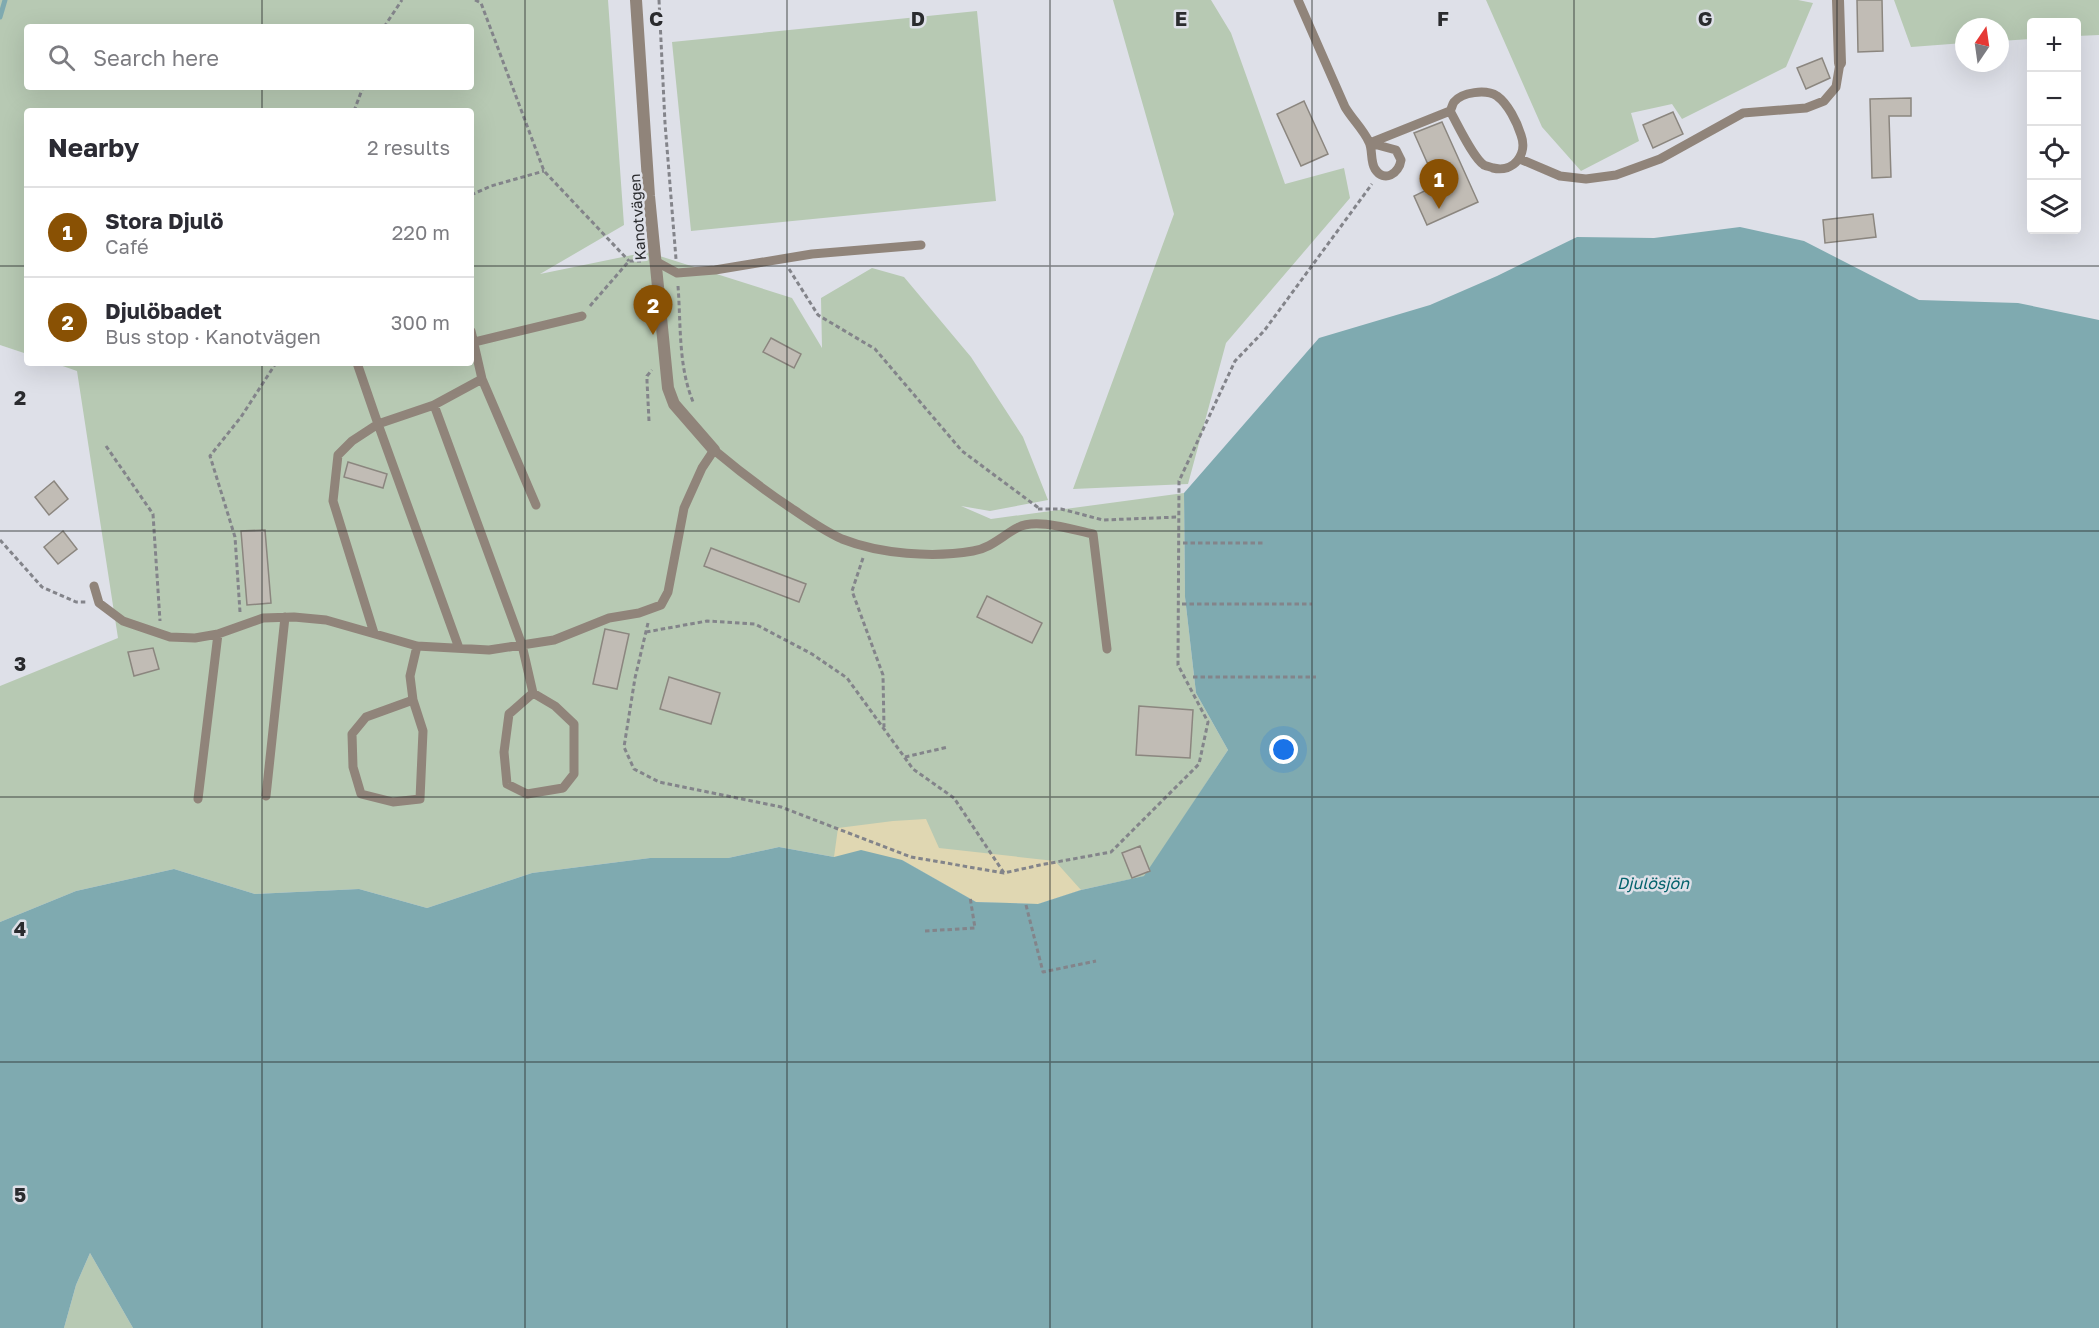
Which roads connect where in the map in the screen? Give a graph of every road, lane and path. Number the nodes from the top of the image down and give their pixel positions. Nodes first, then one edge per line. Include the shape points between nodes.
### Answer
1 (402, 0) edge
2 (476, 0) edge
3 (636, 0) edge
4 (659, 0) edge
5 (1298, 0) edge
6 (1838, 0) edge
7 (386, 24) edge
8 (1840, 63) joint
9 (362, 90) edge
10 (355, 108) edge
11 (1450, 111) junction
12 (1370, 143) junction
13 (1520, 159) junction
14 (544, 171) junction
15 (1379, 174) junction
16 (474, 194) edge
17 (921, 245) dead end
18 (782, 259) junction
19 (629, 261) junction
20 (655, 261) junction
21 (677, 273) junction
22 (582, 316) joint
23 (474, 342) joint
24 (274, 366) edge
25 (358, 366) edge
26 (482, 379) junction
27 (434, 405) junction
28 (694, 405) dead end
29 (378, 424) junction
30 (106, 446) dead end
31 (714, 450) junction
32 (536, 505) dead end
33 (1040, 509) junction
34 (1034, 510) dead end
35 (1179, 517) junction
36 (0, 540) edge
37 (1183, 543) dead end
38 (1263, 543) dead end
39 (866, 546) junction
40 (94, 586) dead end
41 (99, 603) junction
42 (1182, 604) dead end
43 (1312, 604) dead end
44 (650, 609) junction
45 (285, 617) junction
46 (241, 626) junction
47 (646, 632) junction
48 (374, 633) junction
49 (161, 634) junction
50 (218, 634) junction
51 (522, 645) junction
52 (417, 646) junction
53 (459, 648) junction
54 (1107, 649) dead end
55 (1193, 677) dead end
56 (1316, 677) dead end
57 (533, 693) junction
58 (413, 700) junction
59 (884, 729) junction
60 (948, 747) dead end
61 (905, 757) junction
62 (266, 796) dead end
63 (198, 799) dead end
64 (1004, 873) junction
65 (970, 897) dead end
66 (1026, 905) dead end
67 (925, 931) dead end
68 (1096, 960) dead end

1 - 7 path
2 - 14 path via 481,3
3 - 20 street, Kanotvägen
4 - 21 path
5 - 12 lane via 1345,107
6 - 8 street
8 - 13 lane via 1836,87 1824,101 1806,108 1743,113 1660,159 1616,175 1586,179 1560,176
9 - 10 path
11 - 12 lane
11 - 13 lane via 1484,166 1498,169
11 - 13 lane via 1454,102 1468,94 1488,92 1497,96 1521,133
12 - 15 lane via 1373,167
12 - 15 lane via 1396,150 1400,156 1396,172
14 - 16 path
14 - 19 path
15 - 35 path via 1264,332 1235,361 1179,481
17 - 18 lane
18 - 21 lane
18 - 33 path via 818,315 875,349 962,451
19 - 20 path
19 - 22 path
20 - 21 lane
20 - 31 street, Kanotvägen via 670,397
21 - 28 path via 684,370
22 - 23 lane
23 - 26 lane
24 - 46 path via 210,456 236,537
25 - 29 lane
26 - 27 lane
26 - 32 lane
27 - 29 lane
27 - 51 lane
29 - 48 lane via 338,455 333,501
29 - 53 lane
30 - 49 path via 153,514
31 - 39 lane via 744,476 813,523
31 - 44 lane via 684,508 668,592 662,604
33 - 34 path
33 - 35 path via 1061,509 1103,520
35 - 64 path via 1178,665 1208,722 1199,764 1112,852
36 - 41 path via 42,587 76,602
37 - 38 path
39 - 54 lane via 921,554 974,551 996,543 1016,528 1034,523 1093,534
39 - 59 path via 852,591 883,675
40 - 41 lane
41 - 49 lane via 123,621
42 - 43 path
44 - 47 path
44 - 51 lane via 609,618 554,640
45 - 46 lane via 263,618
45 - 48 lane via 326,620
45 - 62 lane
46 - 50 lane
47 - 59 path via 707,621 755,624 847,678
47 - 64 path via 624,747 634,769 659,782 781,807 911,857
48 - 52 lane
49 - 50 lane via 195,638
50 - 63 lane
51 - 53 lane via 489,650
51 - 57 lane
52 - 53 lane
52 - 58 lane via 410,676
55 - 56 path
57 - 57 lane via 509,714 504,752 507,784 527,794 563,788 574,774 573,724 555,706
58 - 58 lane via 423,731 420,799 393,802 360,794 353,767 352,734 366,717
59 - 61 path
60 - 61 path
61 - 64 path via 913,769 954,798
65 - 67 path via 975,928
66 - 68 path via 1042,972

